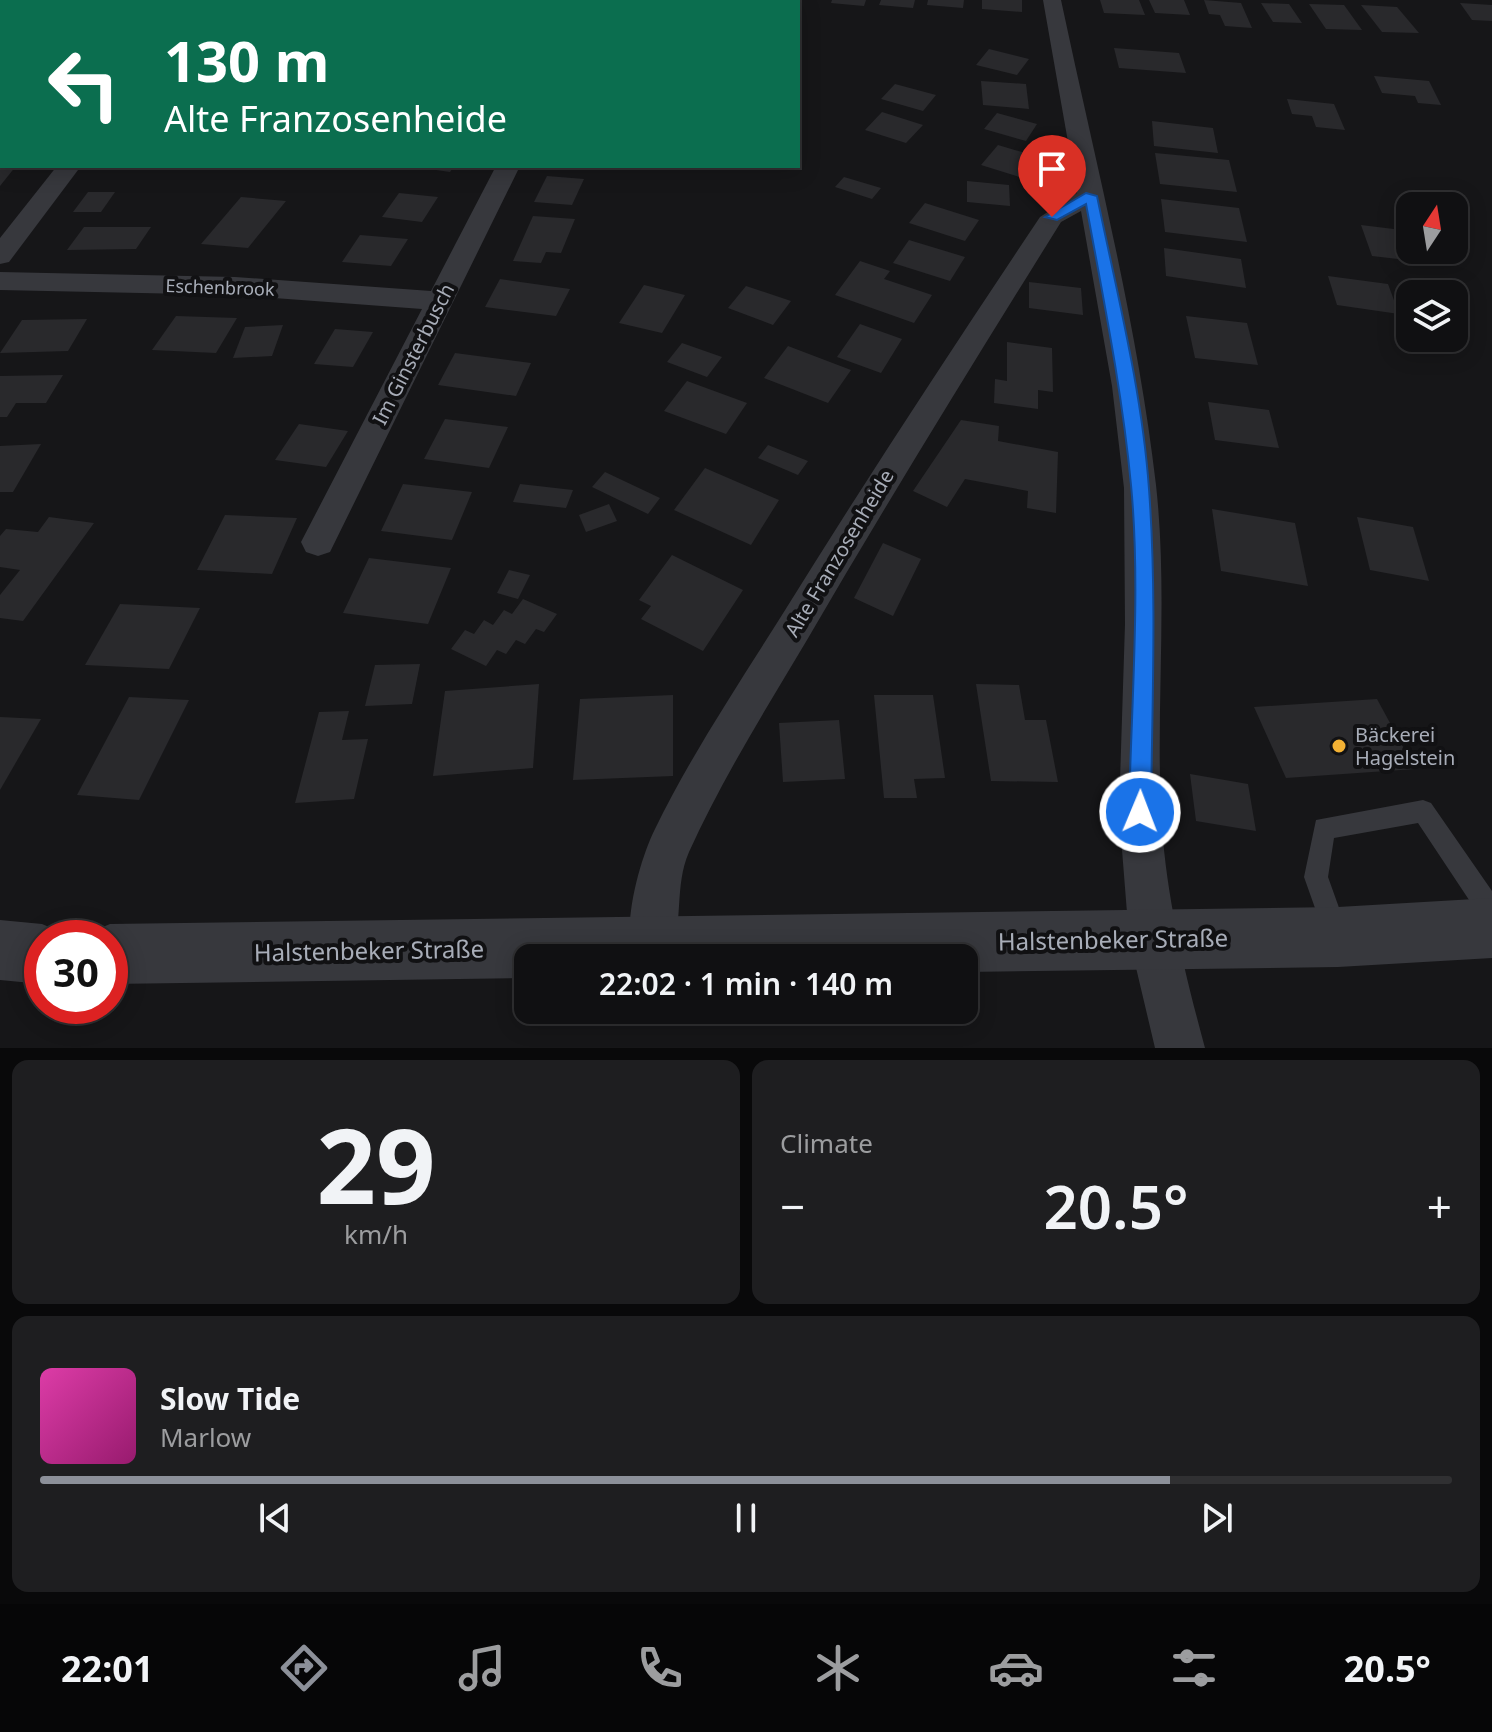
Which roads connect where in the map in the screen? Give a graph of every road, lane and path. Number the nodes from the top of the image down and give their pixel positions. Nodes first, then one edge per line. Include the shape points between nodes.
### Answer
1 (1052, 0) edge
2 (67, 168) edge
3 (507, 168) edge
4 (1091, 196) junction
5 (0, 256) edge
6 (0, 281) edge
7 (439, 301) junction
8 (318, 542) dead end
9 (1492, 912) edge
10 (1492, 928) edge
11 (1338, 937) junction
12 (1152, 938) junction
13 (652, 944) edge
14 (777, 944) edge
15 (514, 948) edge
16 (0, 950) edge
17 (24, 952) edge
18 (128, 954) edge
19 (1180, 1048) edge

1 - 4 street
2 - 5 street
3 - 7 street, Im Ginsterbusch
4 - 12 street via 1127,386 1140,488 1140,812
4 - 13 street, Alte Franzosenheide via 1052,217 892,465 739,719 670,844 659,876
6 - 7 street, Eschenbrook via 235,286
7 - 8 street, Im Ginsterbusch
9 - 11 lane via 1423,811 1324,828 1316,877
10 - 11 street, Halstenbeker Straße
11 - 12 street, Halstenbeker Straße
12 - 14 street, Halstenbeker Straße
12 - 19 street
15 - 18 street, Halstenbeker Straße
16 - 17 street

